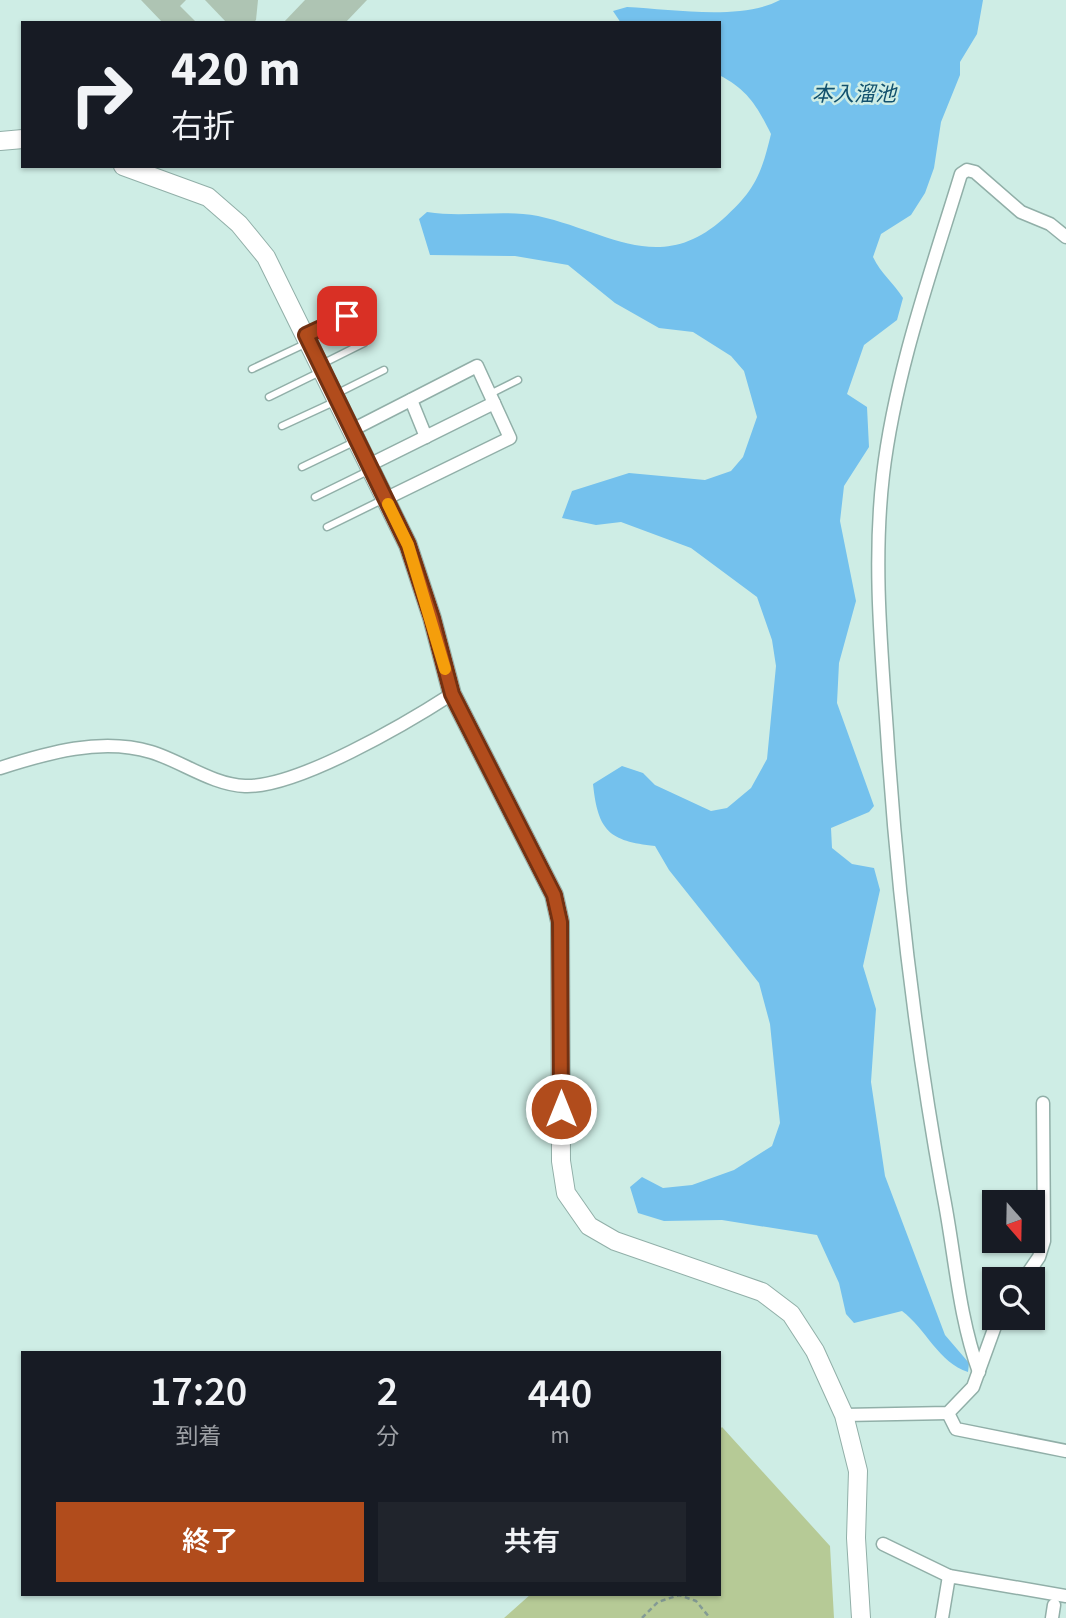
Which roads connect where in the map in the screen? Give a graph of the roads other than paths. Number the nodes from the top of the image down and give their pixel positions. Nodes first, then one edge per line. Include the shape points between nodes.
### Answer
1 (21, 139) edge
2 (0, 141) edge
3 (128, 168) edge
4 (1066, 237) edge
5 (347, 316) dead end
6 (308, 338) junction
7 (364, 343) dead end
8 (322, 368) junction
9 (252, 369) dead end
10 (384, 370) dead end
11 (518, 380) dead end
12 (269, 397) dead end
13 (336, 397) junction
14 (492, 398) junction
15 (411, 400) junction
16 (282, 426) dead end
17 (354, 435) junction
18 (426, 437) junction
19 (303, 467) dead end
20 (370, 468) junction
21 (315, 497) dead end
22 (385, 499) junction
23 (327, 527) dead end
24 (452, 694) junction
25 (0, 768) edge
26 (1042, 1103) dead end
27 (1032, 1267) edge
28 (994, 1330) edge
29 (979, 1372) junction
30 (948, 1413) junction
31 (844, 1415) junction
32 (1066, 1451) edge
33 (883, 1544) dead end
34 (948, 1576) junction
35 (1066, 1596) edge
36 (861, 1618) edge
37 (942, 1618) edge

1 - 2 street
3 - 6 street via 208,197 239,224 266,257
4 - 29 street via 1050,224 1021,212 975,172 961,174 896,400 883,475 877,565 893,831 927,1106 965,1332
5 - 6 lane
6 - 8 street
6 - 9 lane
7 - 8 lane
8 - 12 lane
8 - 13 street
10 - 13 lane
11 - 14 lane
13 - 16 lane
13 - 17 street
14 - 15 street via 477,366
14 - 18 street
14 - 22 street via 510,438
15 - 17 street
15 - 18 street
17 - 19 lane
17 - 20 street
18 - 20 street
20 - 21 lane
20 - 22 street
22 - 23 lane
22 - 24 street via 408,545
24 - 25 street via 348,753 264,785 242,786 149,751 97,746
24 - 31 street via 554,895 560,922 561,1161 566,1193 589,1226 615,1241 762,1292 791,1314 815,1351
26 - 27 street via 1044,1241
28 - 29 street
29 - 30 street via 973,1387
30 - 31 street
30 - 32 street via 956,1429
31 - 36 street via 858,1471
33 - 34 street
34 - 35 street
34 - 37 street

